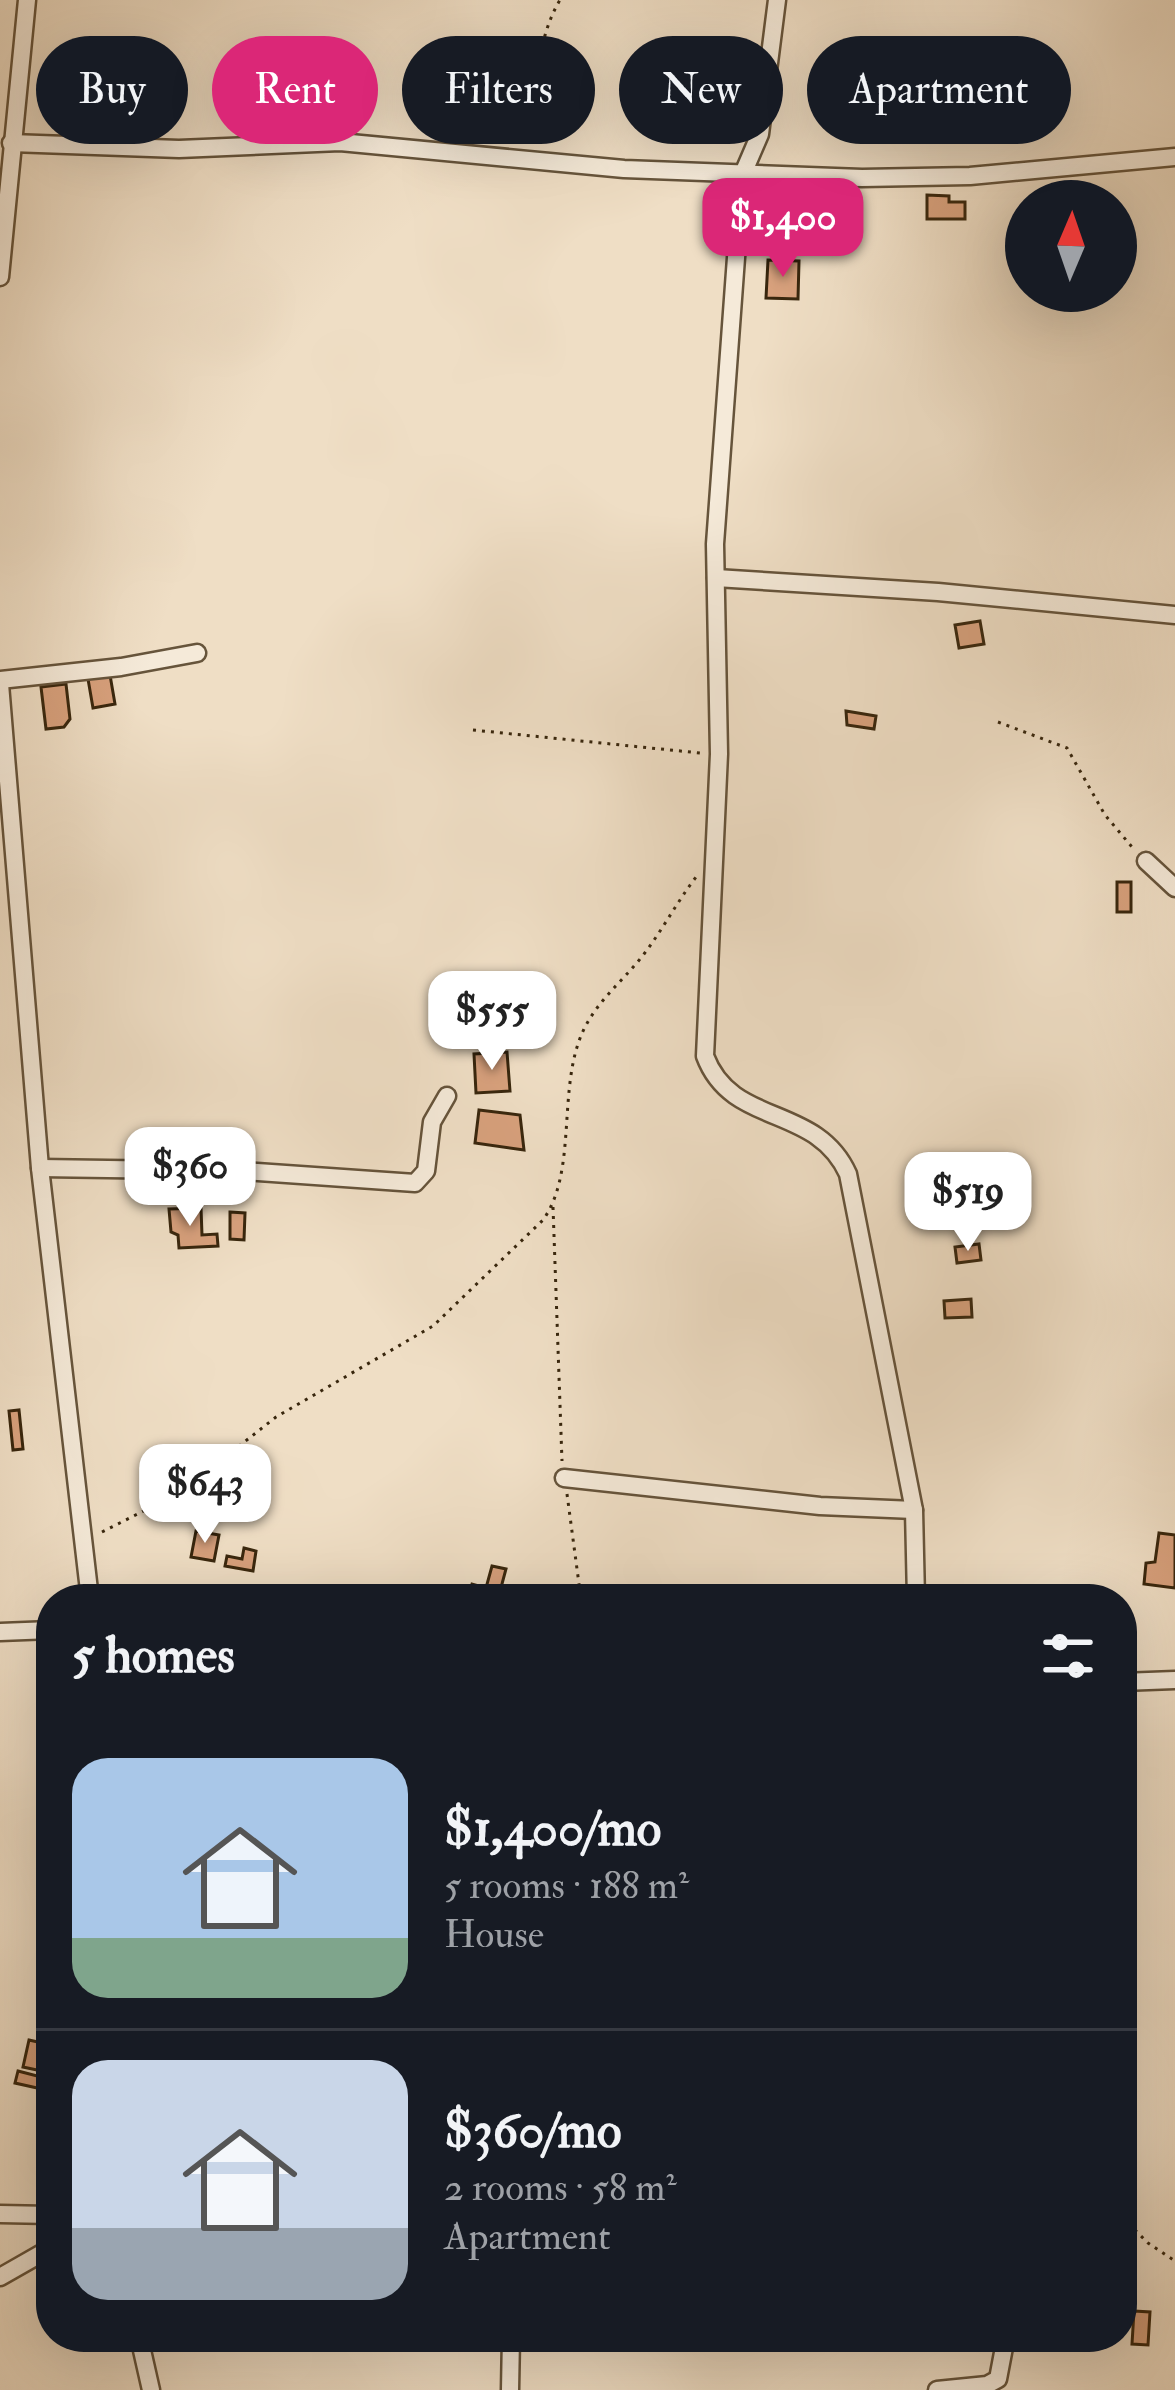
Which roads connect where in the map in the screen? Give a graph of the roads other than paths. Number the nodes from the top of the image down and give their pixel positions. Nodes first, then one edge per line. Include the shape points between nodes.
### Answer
1 (26, 0) edge
2 (777, 0) edge
3 (11, 143) junction
4 (1175, 157) edge
5 (742, 176) junction
6 (0, 277) edge
7 (716, 578) junction
8 (1175, 615) edge
9 (197, 652) dead end
10 (0, 682) edge
11 (1146, 861) road end
12 (1175, 888) edge
13 (447, 1096) dead end
14 (40, 1168) junction
15 (564, 1478) road end
16 (914, 1510) junction
17 (89, 1584) edge
18 (916, 1584) edge
19 (36, 1630) edge
20 (0, 1631) edge
21 (1175, 1680) edge
22 (1137, 1681) edge
23 (0, 2214) edge
24 (36, 2215) edge
25 (36, 2257) edge
26 (0, 2277) edge
27 (142, 2352) edge
28 (511, 2352) edge
29 (1003, 2352) edge
30 (512, 2389) edge
31 (151, 2390) edge
32 (937, 2390) edge

1 - 3 street
2 - 5 street via 760,134
3 - 5 street via 340,142
3 - 6 street
4 - 5 street via 970,176
5 - 7 street
7 - 8 street
7 - 16 street via 719,754 705,1056 714,1080 735,1099 815,1132 838,1152
9 - 10 street
10 - 14 street
11 - 12 street
13 - 14 street via 432,1122 427,1171 416,1183
14 - 17 street
15 - 16 street
16 - 18 street
19 - 20 street
21 - 22 street
23 - 24 street
25 - 26 street
27 - 31 street
28 - 30 street
29 - 32 street via 998,2379 988,2385

